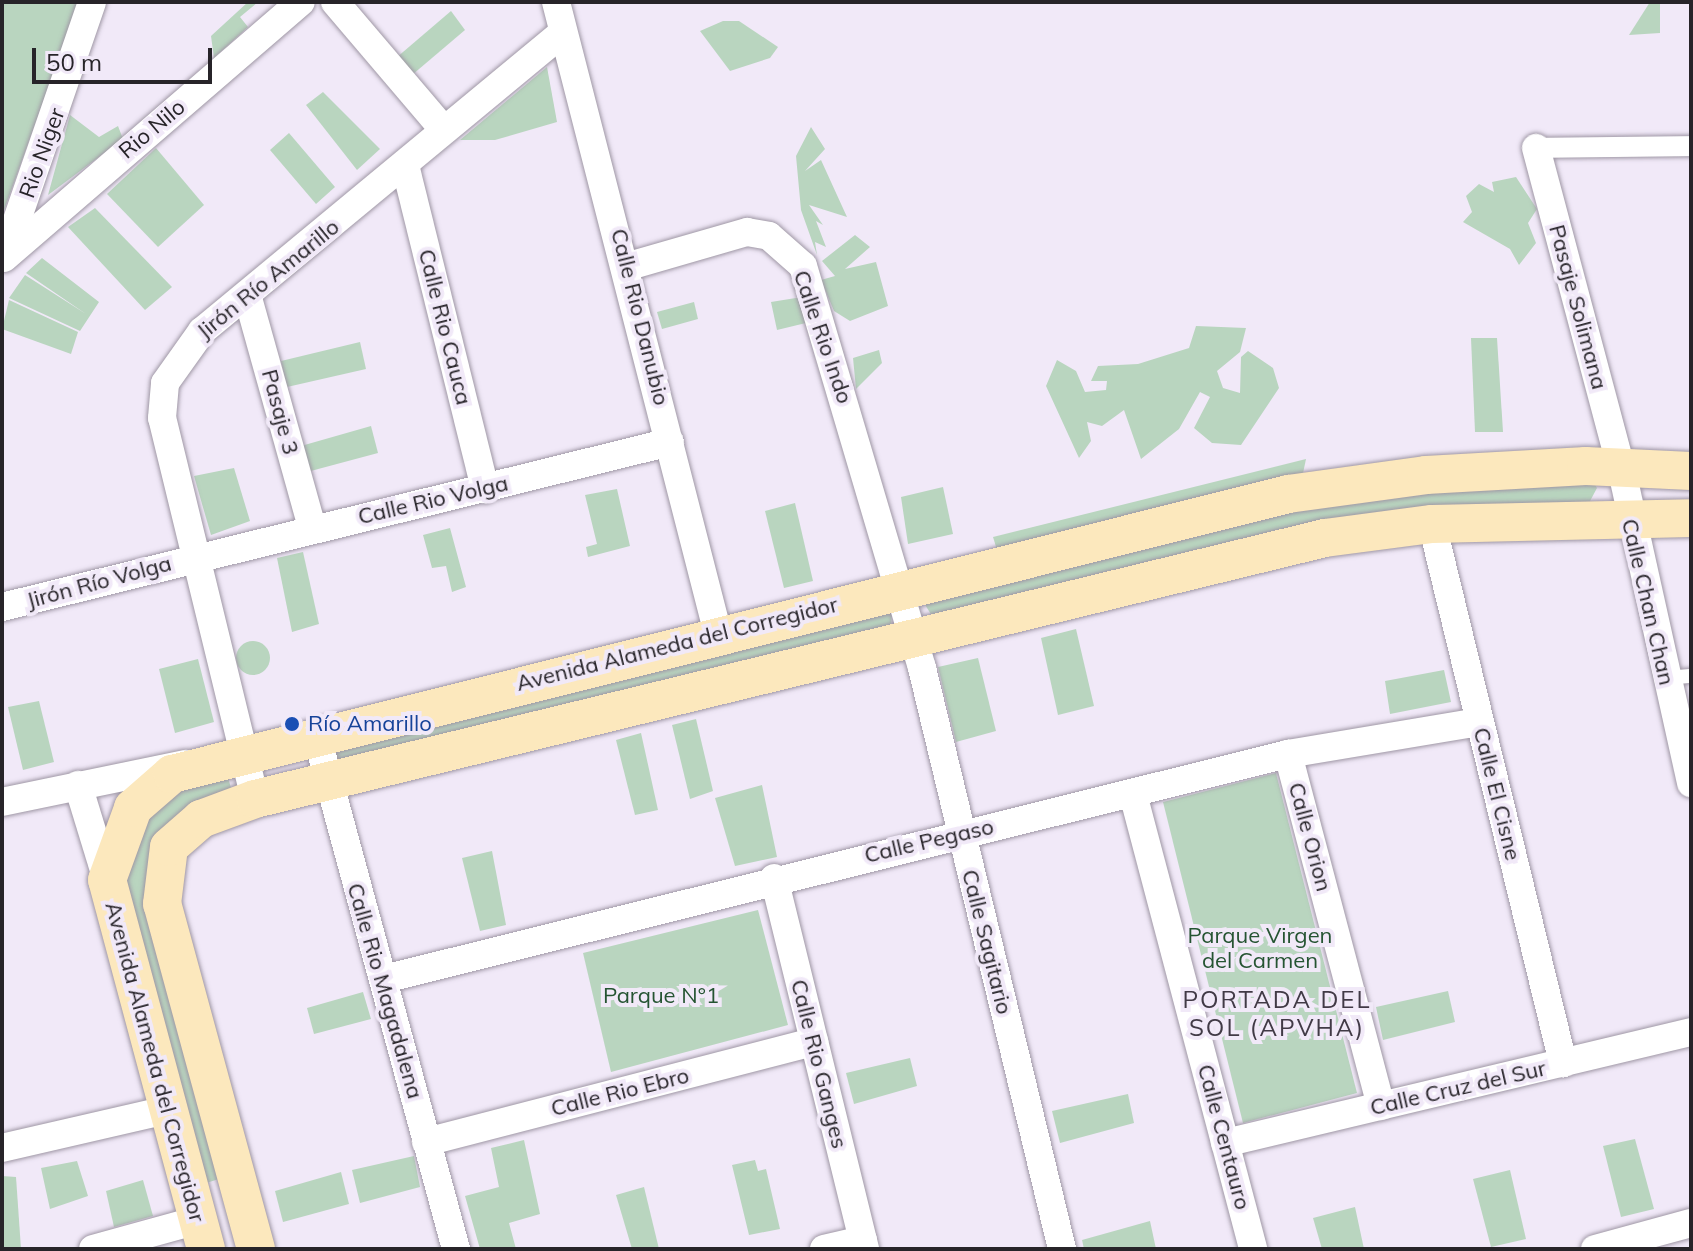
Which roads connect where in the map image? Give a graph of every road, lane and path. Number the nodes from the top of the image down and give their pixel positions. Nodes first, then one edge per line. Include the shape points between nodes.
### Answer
1 (92, 2) edge
2 (301, 2) edge
3 (335, 2) edge
4 (556, 2) edge
5 (562, 33) junction
6 (443, 129) junction
7 (1691, 146) edge
8 (1536, 148) joint
9 (405, 165) junction
10 (3, 259) edge
11 (629, 266) junction
12 (248, 298) junction
13 (670, 442) junction
14 (1621, 467) junction
15 (1691, 471) edge
16 (485, 489) junction
17 (1628, 515) junction
18 (1691, 518) edge
19 (1432, 524) junction
20 (312, 527) junction
21 (196, 557) junction
22 (900, 588) junction
23 (2, 607) edge
24 (718, 634) junction
25 (913, 637) junction
26 (1678, 677) edge
27 (1479, 722) junction
28 (316, 733) junction
29 (240, 752) junction
30 (1288, 754) junction
31 (198, 763) junction
32 (330, 781) junction
33 (1691, 783) edge
34 (78, 785) junction
35 (1133, 794) junction
36 (255, 799) junction
37 (2, 802) edge
38 (960, 833) junction
39 (774, 878) junction
40 (107, 880) junction
41 (384, 979) junction
42 (1691, 1032) edge
43 (814, 1042) junction
44 (1563, 1063) junction
45 (1381, 1106) junction
46 (167, 1110) junction
47 (426, 1142) junction
48 (1225, 1143) junction
49 (2, 1148) edge
50 (1691, 1223) edge
51 (202, 1235) edge
52 (864, 1245) edge
53 (93, 1249) edge
54 (256, 1249) edge
55 (456, 1249) edge
56 (824, 1249) edge
57 (1062, 1249) edge
58 (1253, 1249) edge
59 (1595, 1249) edge

1 - 10 street, Rio Niger
2 - 10 street, Rio Nilo
3 - 6 street
4 - 5 street, Calle Rio Danubio
5 - 6 street, Jirón Río Amarillo
5 - 11 street, Calle Rio Danubio
6 - 9 street, Jirón Río Amarillo
7 - 8 street
8 - 14 street, Pasaje Solimana
9 - 12 street, Jirón Río Amarillo
9 - 16 street, Calle Rio Cauca
11 - 13 street, Calle Rio Danubio
11 - 22 street, Calle Rio Indo via 747,232 769,236 803,266
12 - 20 street, Pasaje 3
12 - 21 street, Jirón Río Amarillo via 202,331 165,383 162,418
13 - 16 street, Calle Rio Volga
13 - 24 street, Calle Rio Danubio
14 - 15 main road, Avenida Alameda del Corregidor
14 - 17 street, Calle Chan Chan
14 - 22 main road, Avenida Alameda del Corregidor via 1426,475 1303,492
16 - 20 street, Calle Rio Volga
17 - 18 main road
17 - 19 main road
17 - 26 street, Calle Chan Chan
19 - 25 main road via 1214,561
19 - 27 street, Calle El Cisne
20 - 21 street, Calle Rio Volga
21 - 23 street, Jirón Río Volga
21 - 29 street, Jirón Río Amarillo
22 - 24 main road, Avenida Alameda del Corregidor
22 - 25 street, Calle Sagitario
24 - 28 main road, Avenida Alameda del Corregidor
25 - 32 main road
25 - 38 street, Calle Sagitario
26 - 33 street, Calle Chan Chan
27 - 30 street, Calle Pegaso
27 - 44 street, Calle El Cisne
28 - 29 main road, Avenida Alameda del Corregidor
28 - 32 street, Calle Rio Magadalena
29 - 31 main road, Avenida Alameda del Corregidor
29 - 36 street, Jirón Río Amarillo
30 - 35 street, Calle Pegaso
30 - 45 street, Calle Orion
31 - 34 street
31 - 40 main road, Avenida Alameda del Corregidor via 172,774 133,808
32 - 36 main road
32 - 41 street, Calle Rio Magadalena
34 - 37 street
34 - 40 street
35 - 38 street, Calle Pegaso
35 - 48 street, Calle Centauro
36 - 54 main road via 181,832 169,847 160,882
38 - 39 street, Calle Pegaso
38 - 57 street, Calle Sagitario
39 - 41 street, Calle Pegaso
39 - 43 street, Calle Rio Ganges
40 - 46 main road, Avenida Alameda del Corregidor
41 - 47 street, Calle Rio Magadalena
42 - 44 street, Calle Cruz del Sur
43 - 47 street, Calle Rio Ebro
43 - 52 street, Calle Rio Ganges
44 - 45 street, Calle Cruz del Sur
45 - 48 street, Calle Cruz del Sur
46 - 49 street
46 - 51 main road, Avenida Alameda del Corregidor
47 - 55 street, Calle Rio Magadalena
48 - 58 street, Calle Centauro
50 - 59 street
51 - 53 street
52 - 56 street

